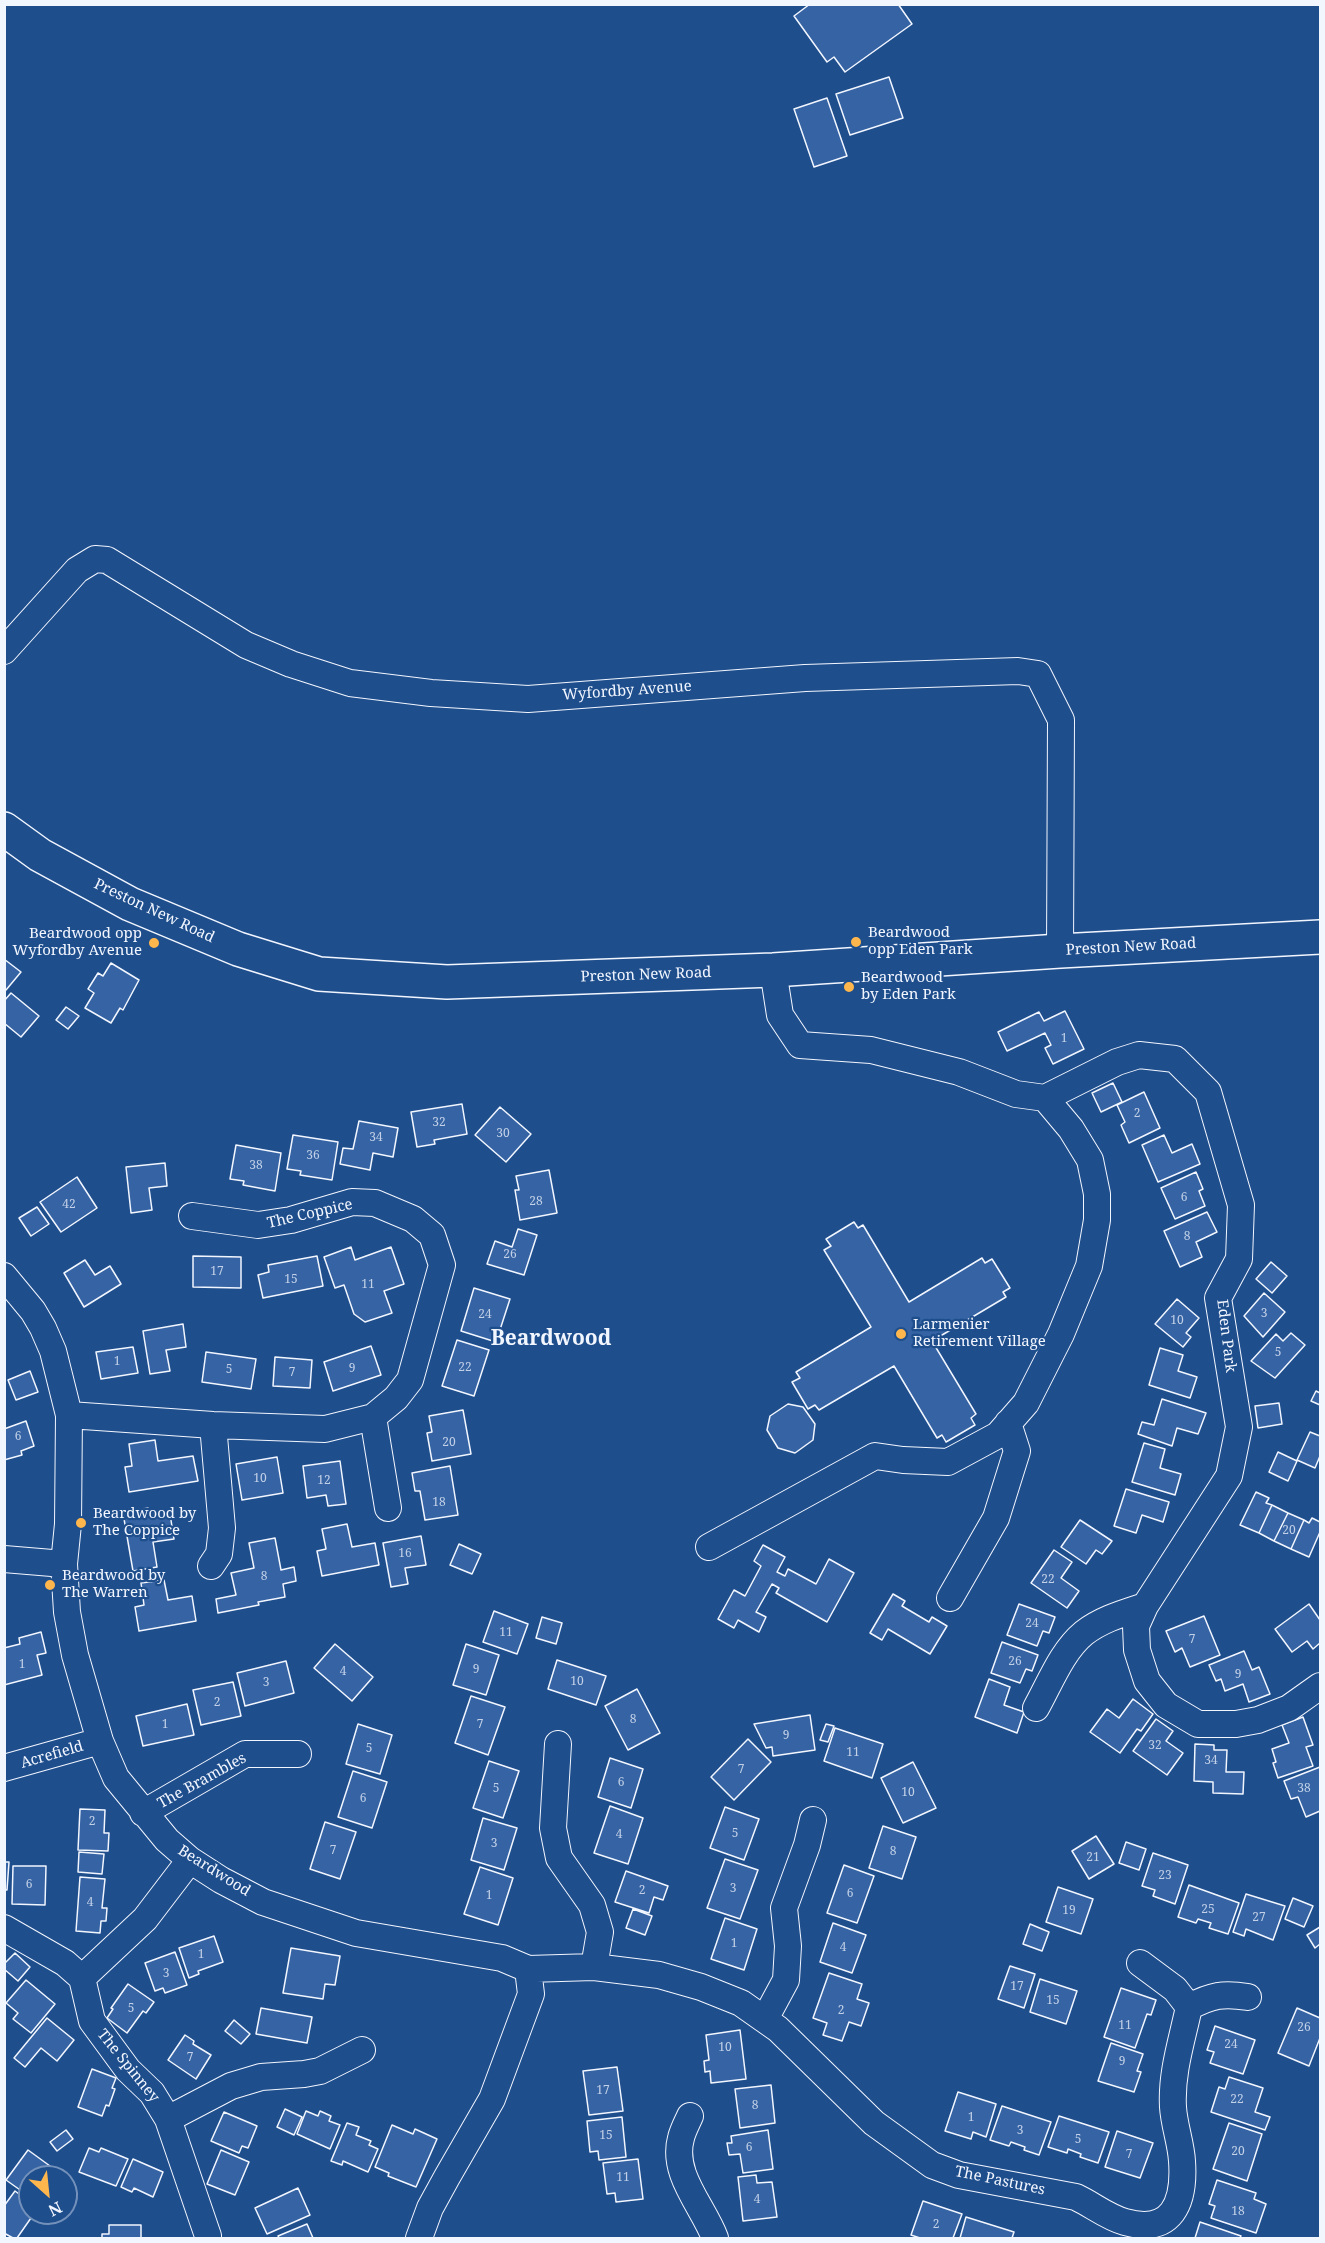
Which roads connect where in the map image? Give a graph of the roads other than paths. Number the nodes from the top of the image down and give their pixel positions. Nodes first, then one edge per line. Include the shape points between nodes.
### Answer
1 (4, 651) edge
2 (4, 829) edge
3 (1320, 937) edge
4 (1060, 951) junction
5 (773, 970) junction
6 (1045, 1098) junction
7 (192, 1216) dead end
8 (4, 1276) edge
9 (69, 1415) junction
10 (373, 1417) junction
11 (1008, 1423) junction
12 (213, 1425) junction
13 (388, 1508) dead end
14 (709, 1547) dead end
15 (4, 1559) edge
16 (64, 1564) junction
17 (211, 1566) dead end
18 (950, 1598) dead end
19 (1144, 1606) junction
20 (1320, 1686) edge
21 (1036, 1707) dead end
22 (100, 1741) junction
23 (558, 1744) dead end
24 (298, 1754) dead end
25 (4, 1768) edge
26 (143, 1813) junction
27 (813, 1820) dead end
28 (190, 1860) junction
29 (4, 1928) edge
30 (1140, 1964) dead end
31 (594, 1967) junction
32 (528, 1969) junction
33 (82, 1978) junction
34 (1248, 1997) dead end
35 (1189, 2007) junction
36 (765, 2019) junction
37 (362, 2050) dead end
38 (690, 2116) dead end
39 (168, 2119) junction
40 (211, 2238) edge
41 (419, 2238) edge
42 (715, 2238) edge

1 - 4 street, Wyfordby Avenue via 77,570 95,559 107,560 246,645 291,664 350,683 431,693 528,699 805,678 1018,671 1038,674 1061,720
2 - 5 highway, Preston New Road via 40,855 130,904 238,949 319,974 447,982
3 - 4 highway, Preston New Road
4 - 5 highway, Preston New Road
5 - 6 street via 780,1015 801,1045 871,1050 959,1072 1016,1094
6 - 11 street via 1090,1160 1097,1194 1097,1220 1089,1266 1061,1334 1026,1403
6 - 19 street, Eden Park via 1138,1055 1175,1059 1208,1092 1241,1205 1239,1259 1218,1298 1239,1427 1229,1476
7 - 10 street, The Coppice via 258,1225 352,1202 375,1203 413,1219 432,1235 442,1265 410,1380
8 - 9 street, Beardwood via 43,1328
9 - 12 street, The Coppice
9 - 16 street, Beardwood
10 - 12 street, The Coppice via 324,1429
10 - 13 street
11 - 14 street via 998,1435 948,1462 875,1456
11 - 18 street via 1017,1451 996,1518
12 - 17 street via 222,1528 219,1554
15 - 16 street
16 - 22 street, Beardwood via 75,1656
19 - 20 street, Eden Park via 1136,1626 1137,1650 1147,1681 1166,1705 1198,1724 1258,1720 1289,1708
19 - 21 street via 1106,1619 1084,1633 1070,1648
22 - 25 street, Acrefield
22 - 26 street, Beardwood via 116,1778
23 - 31 street via 553,1828 560,1858 592,1905 600,1932
24 - 26 street, The Brambles via 245,1754
26 - 28 street, Beardwood
27 - 36 street via 784,1908 786,1980
28 - 32 street, Beardwood via 263,1902 356,1933 502,1958
28 - 33 street via 145,1919
29 - 33 street via 65,1963
30 - 35 street via 1175,1989
31 - 32 street, The Pastures
31 - 36 street, The Pastures via 659,1975 701,1987 741,2003
32 - 41 street via 531,1994 492,2099 430,2208
33 - 39 street, The Spinney via 92,2020 128,2070 152,2093
34 - 35 street via 1207,1997
35 - 36 street, The Pastures via 1173,2078 1183,2185 1174,2212 1166,2220 1143,2226 1113,2218 1076,2197 959,2175 932,2165 874,2123
37 - 39 street, The Spinney via 320,2071 261,2077 231,2086
38 - 42 street via 681,2137 681,2168
39 - 40 street, The Spinney

